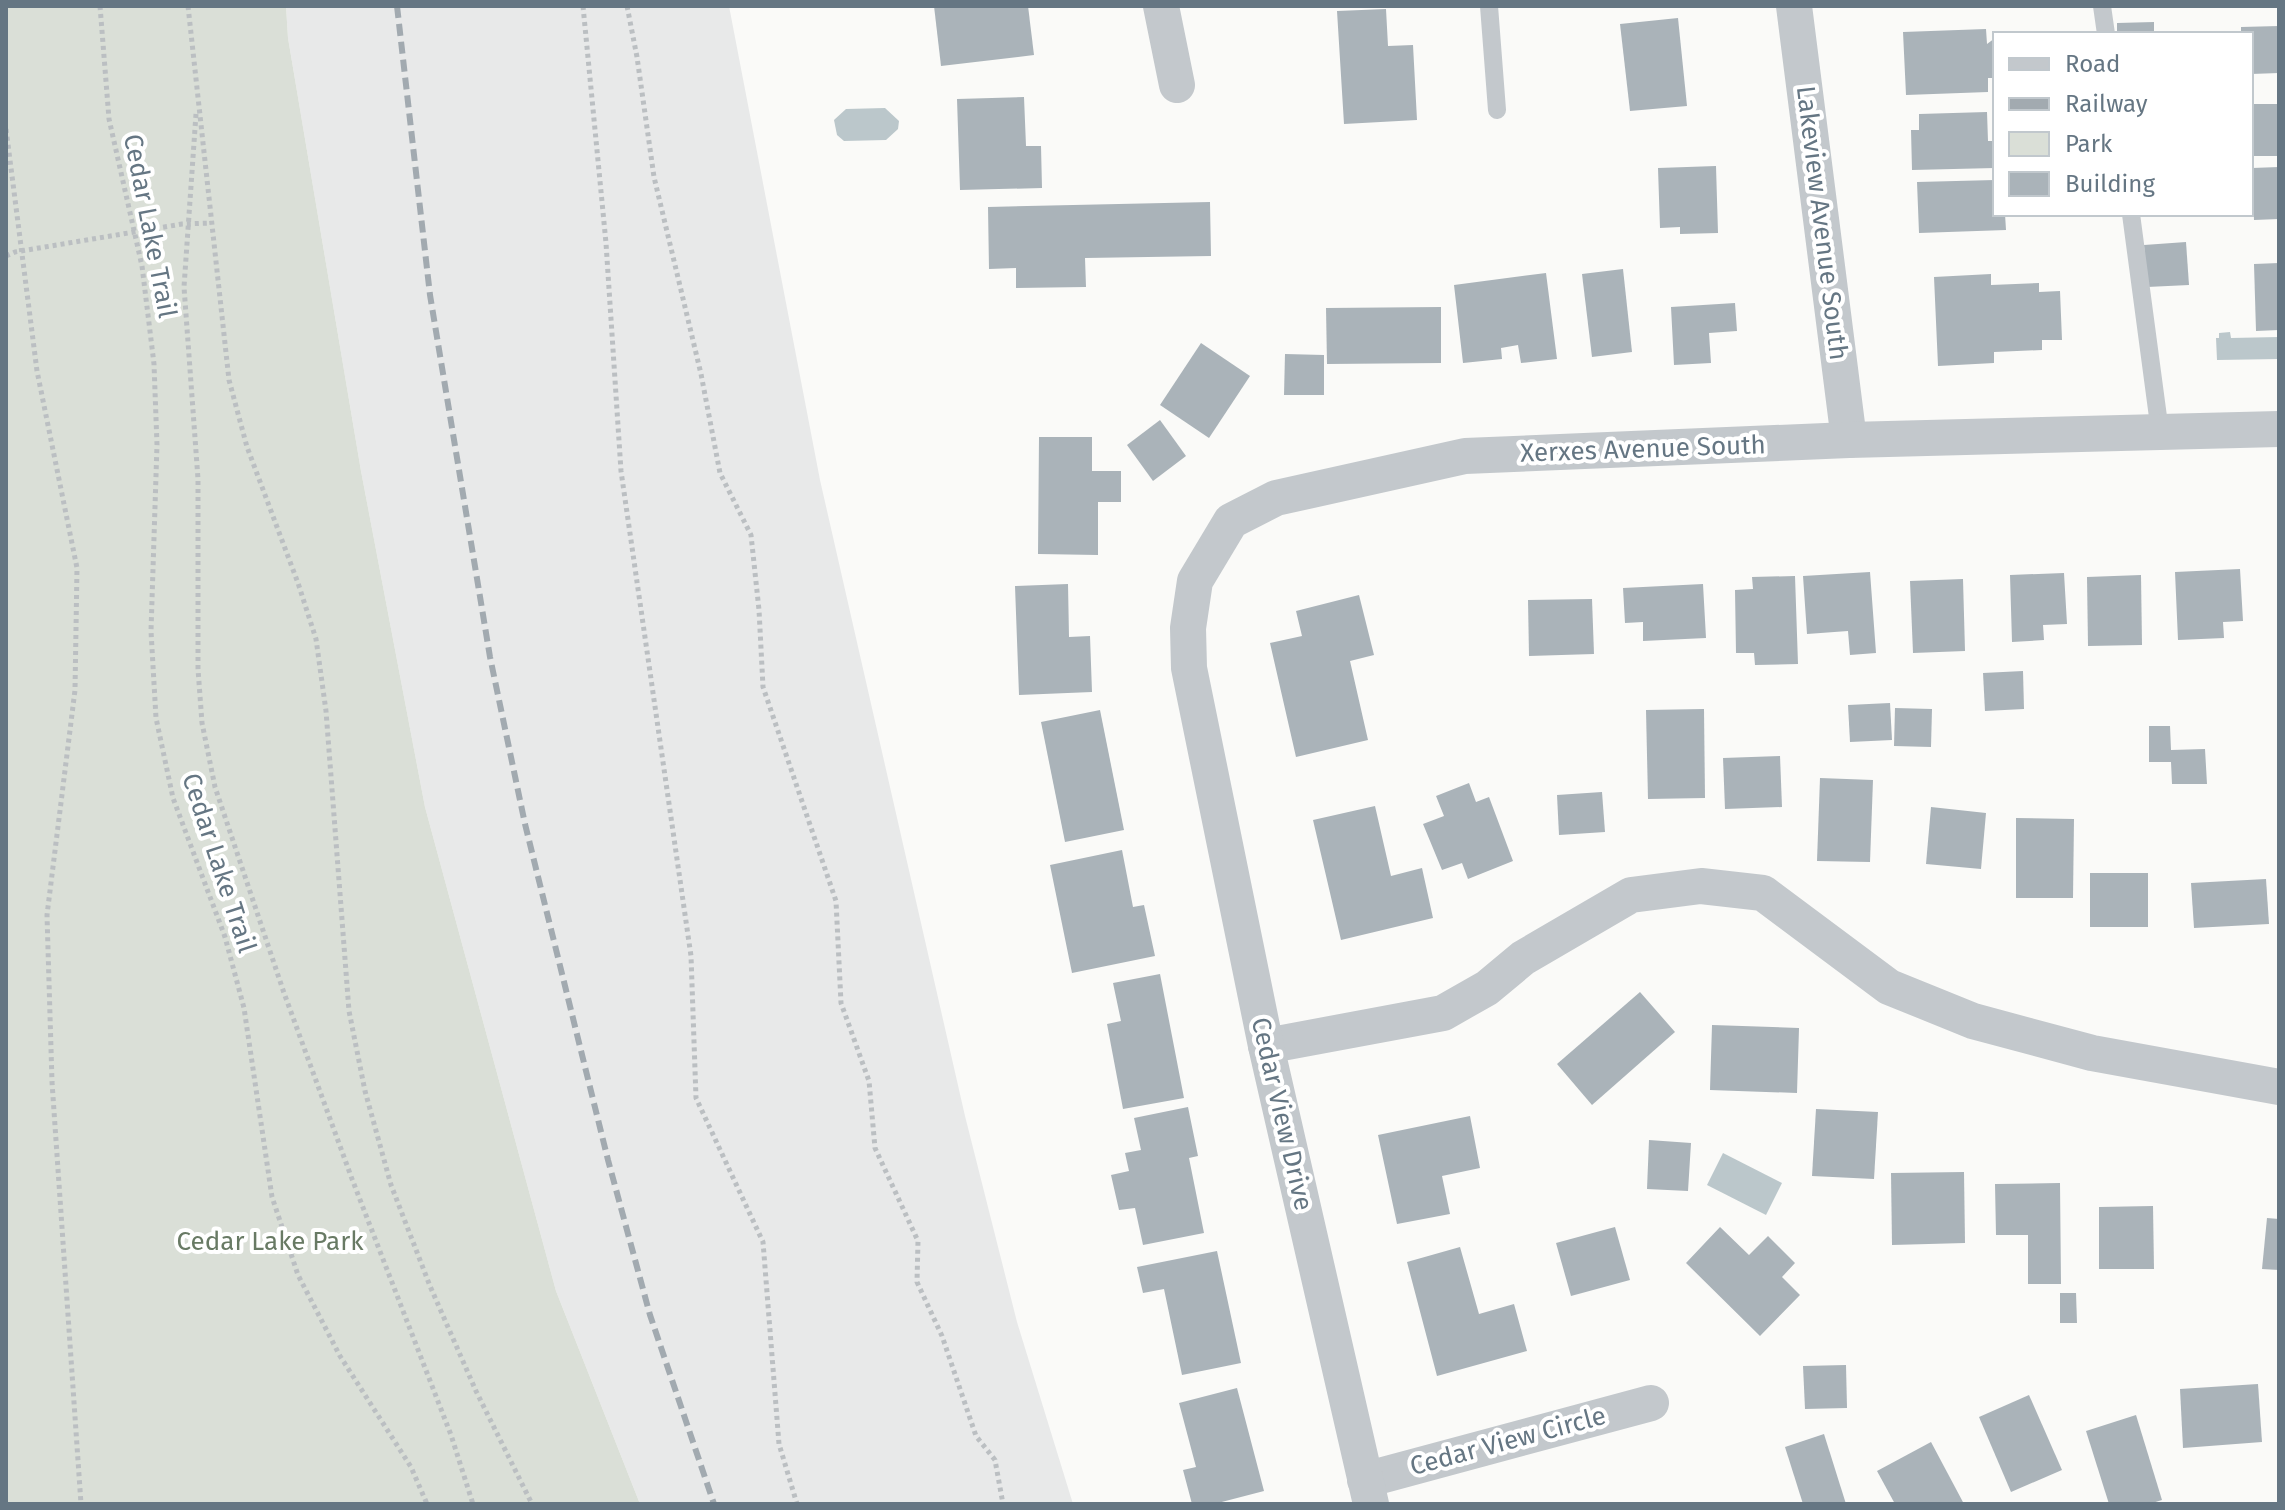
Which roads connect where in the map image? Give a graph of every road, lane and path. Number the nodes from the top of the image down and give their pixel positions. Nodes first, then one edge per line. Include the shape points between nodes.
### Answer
1 (100, 6) edge
2 (188, 6) edge
3 (583, 6) edge
4 (627, 6) edge
5 (1161, 6) edge
6 (1489, 6) edge
7 (1794, 6) edge
8 (2102, 6) edge
9 (2106, 32) edge
10 (1177, 85) dead end
11 (197, 101) junction
12 (1497, 110) dead end
13 (6, 129) edge
14 (2131, 216) edge
15 (211, 223) junction
16 (188, 224) junction
17 (134, 232) junction
18 (22, 251) junction
19 (6, 256) edge
20 (2279, 429) edge
21 (2160, 432) junction
22 (1849, 440) junction
23 (1199, 723) joint
24 (1266, 1046) junction
25 (2279, 1087) edge
26 (1651, 1403) dead end
27 (1368, 1492) edge
28 (81, 1504) edge
29 (427, 1504) edge
30 (473, 1504) edge
31 (532, 1504) edge
32 (797, 1504) edge
33 (1003, 1504) edge

1 - 17 path, Cedar Lake Trail via 109,119
2 - 11 path, Cedar Lake Trail
3 - 32 path via 621,471 691,956 696,1098 763,1242 779,1444
4 - 33 path via 654,177 720,473 751,535 763,687 836,901 841,1003 869,1081 875,1148 918,1241 917,1282 942,1336 976,1436 995,1460
5 - 10 street
6 - 12 lane
7 - 22 street, Lakeview Avenue South
8 - 9 lane
11 - 15 path, Cedar Lake Trail
11 - 16 path, Cedar Lake Trail
13 - 18 path
14 - 21 lane
15 - 16 path
15 - 31 path, Cedar Lake Trail via 229,380 247,447 316,639 349,1011 365,1091 391,1185 430,1286
16 - 17 path
16 - 30 path, Cedar Lake Trail via 184,287 198,479 198,669 215,787 284,993
17 - 18 path
17 - 29 path, Cedar Lake Trail via 154,364 151,631 156,718 173,798 225,937 244,1008 272,1197 298,1275 340,1356 411,1467
18 - 19 path
18 - 28 path via 37,371 77,568 75,690 47,915 52,1082
20 - 21 street, Xerxes Avenue South
21 - 22 street, Xerxes Avenue South
22 - 23 street, Xerxes Avenue South via 1465,456 1276,498 1231,521 1195,581 1189,668
23 - 24 street, Cedar View Drive
24 - 25 street via 1443,1013 1487,988 1523,958 1631,895 1701,886 1763,893 1889,987 1973,1021 2092,1053
24 - 27 street, Cedar View Drive
26 - 27 street, Cedar View Circle

